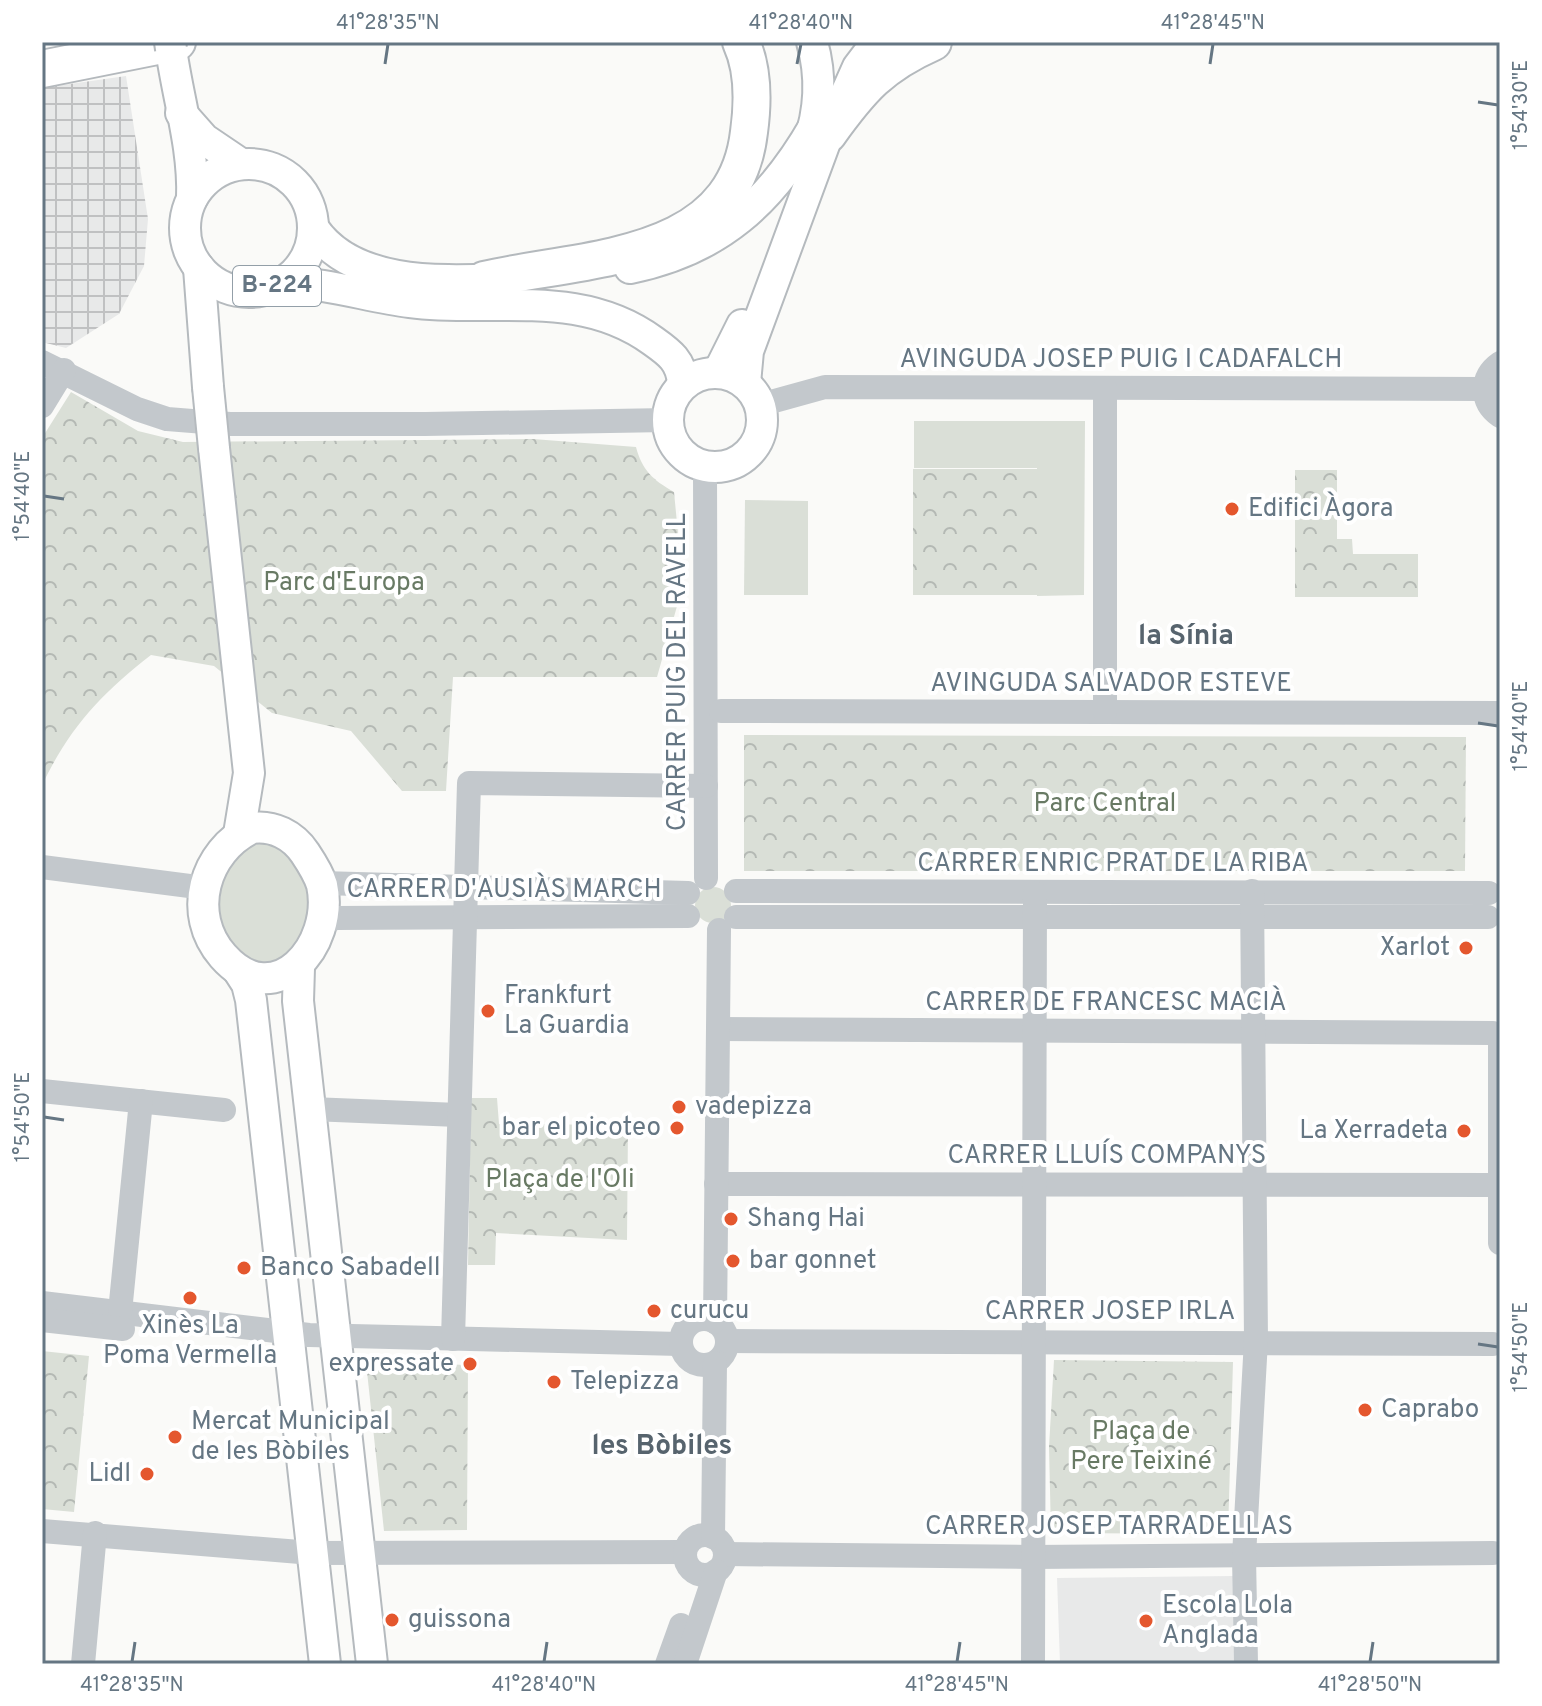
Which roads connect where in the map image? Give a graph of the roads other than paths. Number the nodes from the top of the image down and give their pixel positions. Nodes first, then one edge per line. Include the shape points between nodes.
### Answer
1 (741, 42) edge
2 (812, 42) edge
3 (877, 42) edge
4 (933, 42) edge
5 (173, 44) edge
6 (42, 69) edge
7 (180, 111) junction
8 (821, 130) junction
9 (241, 164) junction
10 (192, 198) junction
11 (314, 229) junction
12 (199, 268) junction
13 (484, 280) junction
14 (283, 283) junction
15 (245, 293) junction
16 (203, 348) junction
17 (1500, 363) edge
18 (53, 366) edge
19 (683, 383) junction
20 (741, 387) junction
21 (1105, 388) junction
22 (1484, 389) junction
23 (42, 406) edge
24 (1500, 416) edge
25 (668, 420) junction
26 (713, 466) junction
27 (721, 711) junction
28 (1105, 712) junction
29 (1500, 713) edge
30 (249, 773) junction
31 (706, 786) junction
32 (273, 828) junction
33 (239, 834) junction
34 (42, 867) edge
35 (321, 883) junction
36 (205, 888) junction
37 (465, 889) junction
38 (1252, 891) junction
39 (1035, 893) junction
40 (712, 904) junction
41 (1494, 905) edge
42 (463, 917) junction
43 (1034, 918) junction
44 (1252, 918) junction
45 (320, 923) junction
46 (299, 968) junction
47 (238, 970) junction
48 (718, 1029) junction
49 (1252, 1030) junction
50 (1032, 1032) junction
51 (1498, 1036) edge
52 (42, 1091) edge
53 (141, 1101) junction
54 (311, 1109) junction
55 (224, 1110) dead end
56 (458, 1115) junction
57 (1254, 1183) junction
58 (716, 1184) junction
59 (1499, 1185) edge
60 (1033, 1186) junction
61 (1500, 1243) edge
62 (42, 1303) edge
63 (120, 1312) junction
64 (42, 1320) edge
65 (714, 1327) junction
66 (336, 1335) junction
67 (453, 1339) junction
68 (1036, 1340) junction
69 (1256, 1340) junction
70 (288, 1342) junction
71 (680, 1344) junction
72 (1498, 1344) edge
73 (708, 1364) junction
74 (42, 1531) edge
75 (95, 1533) junction
76 (359, 1552) junction
77 (312, 1553) junction
78 (706, 1554) junction
79 (1498, 1554) edge
80 (1244, 1556) junction
81 (1033, 1557) junction
82 (83, 1664) edge
83 (325, 1664) edge
84 (372, 1664) edge
85 (667, 1664) edge
86 (685, 1664) edge
87 (1033, 1664) edge
88 (1246, 1664) edge

1 - 13 highway via 752,106 747,152 729,193 706,218 636,252
2 - 8 main road
3 - 8 main road
4 - 8 highway via 900,56 872,78
5 - 6 highway, B-224
5 - 7 main road, B-224
7 - 9 main road, B-224 via 204,139
7 - 10 main road, B-224 via 191,153
8 - 13 main road via 749,214 682,252 584,277
8 - 20 main road via 748,351
9 - 10 main road via 213,176
9 - 11 main road, B-224 via 263,165 292,181 310,208
10 - 12 main road, B-224 via 185,238
11 - 13 main road, B-224 via 327,248 369,269 421,278
11 - 14 main road, B-224 via 310,250
12 - 15 main road, B-224 via 215,284
12 - 16 main road, B-224
14 - 15 main road, B-224
14 - 19 main road via 315,283 409,302 541,303 589,310 636,328 664,349 677,360
15 - 16 main road, B-224 via 222,311
16 - 30 main road, B-224, bridge
17 - 22 street via 1487,376
18 - 23 street
18 - 25 street via 167,419 230,424
19 - 20 main road via 707,373
19 - 25 main road
20 - 21 street, AVINGUDA JOSEP PUIG I CADAFALCH
20 - 26 main road via 762,419 755,445 736,462
21 - 22 street, AVINGUDA JOSEP PUIG I CADAFALCH
21 - 28 street
22 - 24 street via 1489,406
25 - 26 main road via 680,451
26 - 27 street, CARRER PUIG DEL RAVELL
26 - 31 street, CARRER PUIG DEL RAVELL
27 - 28 street, AVINGUDA SALVADOR ESTEVE
27 - 40 street, CARRER PUIG DEL RAVELL
28 - 29 street, AVINGUDA SALVADOR ESTEVE
30 - 32 main road, B-224
30 - 33 main road, B-224
31 - 37 street via 469,783
31 - 40 street, CARRER PUIG DEL RAVELL
32 - 33 main road
32 - 35 main road, B-224 via 300,846
33 - 36 main road via 212,865
34 - 36 street
35 - 37 street, CARRER D'AUSIÀS MARCH
35 - 45 main road
36 - 47 main road via 203,909 210,936
37 - 40 street, CARRER D'AUSIÀS MARCH
37 - 42 street
38 - 39 street, CARRER ENRIC PRAT DE LA RIBA
38 - 41 street, CARRER ENRIC PRAT DE LA RIBA
38 - 44 street
39 - 40 street, CARRER ENRIC PRAT DE LA RIBA
39 - 43 street
40 - 42 street, CARRER D'AUSIÀS MARCH
40 - 43 street, CARRER ENRIC PRAT DE LA RIBA
40 - 48 street, CARRER PUIG DEL RAVELL
40 - 65 street, CARRER PUIG DEL RAVELL
41 - 44 street, CARRER ENRIC PRAT DE LA RIBA
42 - 45 street, CARRER D'AUSIÀS MARCH via 336,918
42 - 56 street
43 - 44 street, CARRER ENRIC PRAT DE LA RIBA
43 - 50 street
44 - 49 street
45 - 46 main road
46 - 47 main road via 270,978
46 - 54 main road
47 - 70 main road via 251,1000
48 - 50 street, CARRER DE FRANCESC MACIÀ
48 - 58 street, CARRER PUIG DEL RAVELL
49 - 50 street, CARRER DE FRANCESC MACIÀ
49 - 51 street, CARRER DE FRANCESC MACIÀ
49 - 57 street
50 - 60 street
51 - 59 street
52 - 53 street
53 - 55 street
53 - 63 street
54 - 56 street
54 - 66 main road
56 - 67 street
57 - 59 street, CARRER LLUÍS COMPANYS
57 - 60 street, CARRER LLUÍS COMPANYS
57 - 69 street
58 - 60 street, CARRER LLUÍS COMPANYS
58 - 65 street, CARRER PUIG DEL RAVELL
59 - 61 street
60 - 68 street
62 - 63 street
63 - 70 street
64 - 70 street
65 - 68 street, CARRER JOSEP IRLA
65 - 71 street via 684,1329
65 - 73 street via 724,1354
66 - 67 street
66 - 70 street
66 - 76 main road
67 - 71 street
68 - 69 street, CARRER JOSEP IRLA
68 - 81 street
69 - 72 street, CARRER JOSEP IRLA
69 - 80 street
70 - 77 main road
71 - 73 street via 686,1357
73 - 78 street
74 - 75 street, CARRER JOSEP TARRADELLAS
75 - 77 street, CARRER JOSEP TARRADELLAS
75 - 82 street
76 - 77 street, CARRER JOSEP TARRADELLAS
76 - 78 street, CARRER JOSEP TARRADELLAS
76 - 84 main road
77 - 83 main road
78 - 81 street, CARRER JOSEP TARRADELLAS
78 - 85 street
78 - 86 street
79 - 80 street, CARRER JOSEP TARRADELLAS
80 - 81 street, CARRER JOSEP TARRADELLAS
80 - 88 street
81 - 87 street

